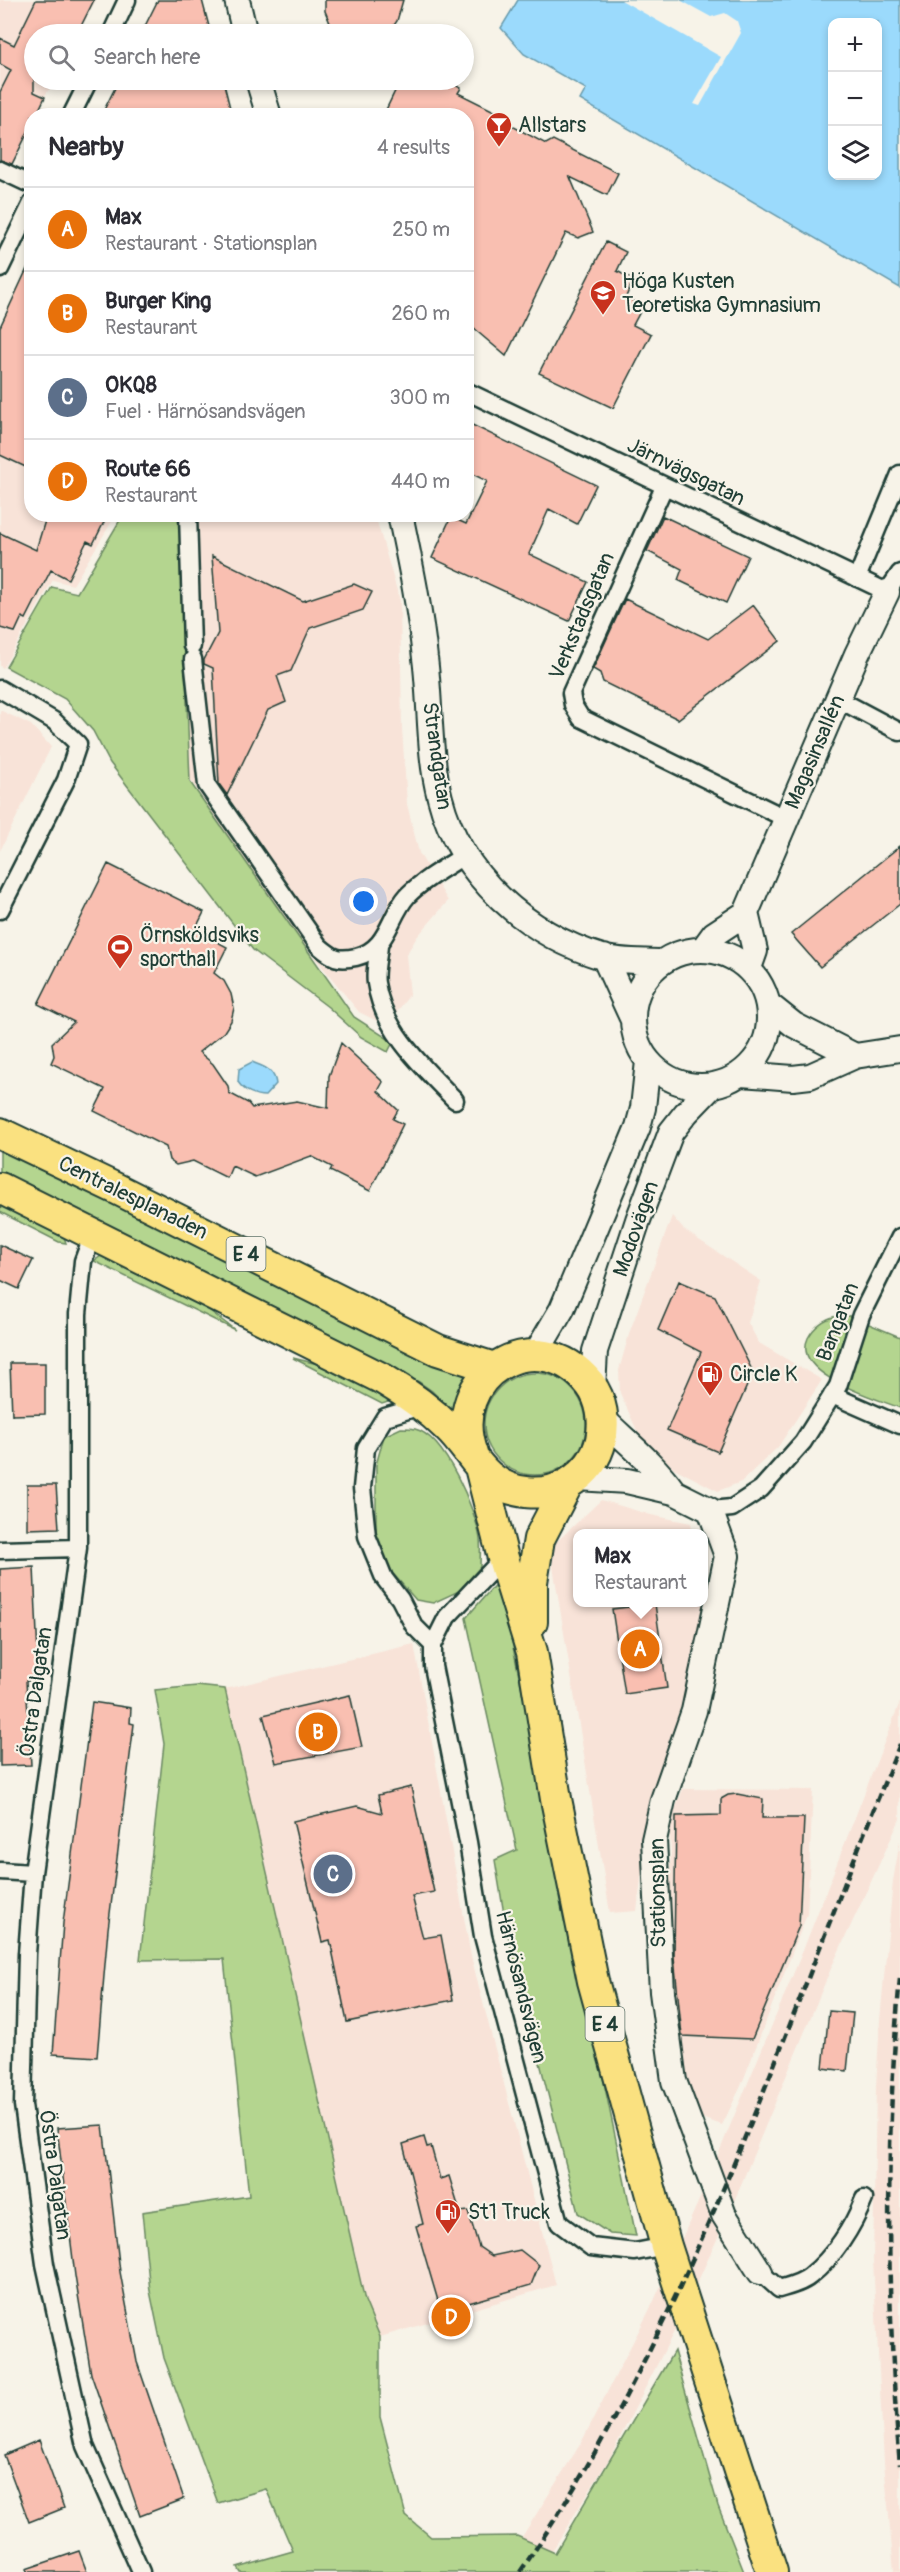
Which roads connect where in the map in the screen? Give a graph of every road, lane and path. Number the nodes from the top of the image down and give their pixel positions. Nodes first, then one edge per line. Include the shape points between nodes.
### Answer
1 (127, 0) edge
2 (237, 0) edge
3 (116, 24) edge
4 (243, 24) edge
5 (84, 90) edge
6 (261, 90) edge
7 (75, 108) edge
8 (267, 108) edge
9 (0, 170) edge
10 (24, 181) edge
11 (24, 220) edge
12 (0, 269) edge
13 (474, 395) edge
14 (900, 474) edge
15 (664, 487) junction
16 (188, 522) edge
17 (402, 522) edge
18 (857, 578) junction
19 (893, 583) edge
20 (0, 689) edge
21 (838, 699) junction
22 (900, 732) edge
23 (787, 819) junction
24 (465, 855) junction
25 (0, 910) edge
26 (746, 913) junction
27 (379, 946) junction
28 (703, 949) junction
29 (604, 957) junction
30 (661, 962) junction
31 (749, 968) junction
32 (769, 1005) junction
33 (633, 1020) junction
34 (900, 1049) edge
35 (855, 1056) junction
36 (648, 1061) junction
37 (741, 1074) junction
38 (713, 1085) junction
39 (455, 1100) dead end
40 (0, 1133) edge
41 (0, 1188) edge
42 (93, 1234) junction
43 (900, 1238) edge
44 (535, 1355) junction
45 (494, 1368) junction
46 (593, 1389) junction
47 (832, 1395) junction
48 (424, 1405) junction
49 (603, 1419) junction
50 (900, 1425) edge
51 (476, 1460) junction
52 (572, 1481) junction
53 (674, 1492) junction
54 (710, 1510) junction
55 (78, 1548) junction
56 (0, 1550) edge
57 (503, 1558) junction
58 (433, 1645) junction
59 (532, 1652) junction
60 (0, 1871) edge
61 (33, 1873) junction
62 (864, 2199) dead end
63 (666, 2246) junction
64 (760, 2272) joint
65 (141, 2572) edge
66 (772, 2572) edge

1 - 3 street
2 - 4 main road
5 - 7 street
6 - 8 main road
9 - 10 street
11 - 12 street
13 - 15 street, Järnvägsgatan
14 - 18 street
15 - 18 street, Järnvägsgatan
15 - 23 street, Verkstadsgatan via 571,693 573,705 581,718
16 - 27 street via 192,653 207,784 319,946 330,956 343,960
17 - 24 main road, Strandgatan via 420,608 439,796
18 - 19 street, Järnvägsgatan
19 - 21 main road, Magasinsallén
20 - 25 street via 54,721 78,744 66,780
21 - 22 street
21 - 23 main road, Magasinsallén
23 - 26 main road, Magasinsallén
24 - 27 street via 416,886
24 - 29 main road, Strandgatan via 493,891 522,916 556,937
26 - 28 main road via 714,934
26 - 31 main road via 755,951
27 - 39 street via 375,982 392,1026 406,1048
28 - 30 main road via 681,952
28 - 31 main road via 720,951
29 - 30 main road, Strandgatan
29 - 33 main road
30 - 33 main road via 646,977 636,998
31 - 32 main road via 762,985
32 - 35 main road via 794,1024
32 - 37 main road via 765,1043
33 - 36 main road via 640,1048
34 - 35 main road
35 - 37 main road via 810,1076
36 - 38 main road via 678,1082
36 - 44 main road, Modovägen via 644,1108 638,1127 562,1309
37 - 38 main road
38 - 46 main road, Modovägen via 671,1132 595,1350
40 - 45 highway, Centralesplanaden / E 4 via 438,1350
41 - 42 highway, E 4
42 - 48 highway, E 4 via 383,1379
42 - 55 street, Östra Dalgatan via 83,1261 78,1314
43 - 47 street, Bangatan via 861,1315
44 - 45 highway, E 4 via 507,1360
44 - 46 highway, E 4 via 569,1364
45 - 51 highway, E 4 via 479,1383 466,1412 466,1433
46 - 49 highway, E 4
47 - 50 street
47 - 54 street, Bangatan via 803,1442 761,1489 732,1508
48 - 51 highway, E 4
48 - 58 street via 385,1417 366,1448 362,1488 367,1536 384,1578 414,1626
49 - 52 highway, E 4 via 597,1452
49 - 53 main road via 640,1452
51 - 52 highway, E 4 via 498,1482 520,1491 544,1492
51 - 57 highway, E 4
52 - 53 main road via 627,1480
52 - 59 highway, E 4 via 539,1539 532,1582
53 - 54 main road
54 - 64 main road, Stationsplan via 727,1556 694,1711 663,1800 654,1840 662,1992 674,2081 724,2215
55 - 56 street
55 - 61 street, Östra Dalgatan
57 - 58 street, Härnösandsvägen via 447,1617
57 - 59 highway, E 4
58 - 63 street, Härnösandsvägen via 433,1666 483,1936 559,2223 591,2247 635,2252
59 - 63 highway, E 4 via 556,1799 593,1981
60 - 61 street
61 - 65 street, Östra Dalgatan via 23,2105 45,2264 85,2446
62 - 64 street via 856,2220 809,2278 779,2289
63 - 66 highway, E 4

